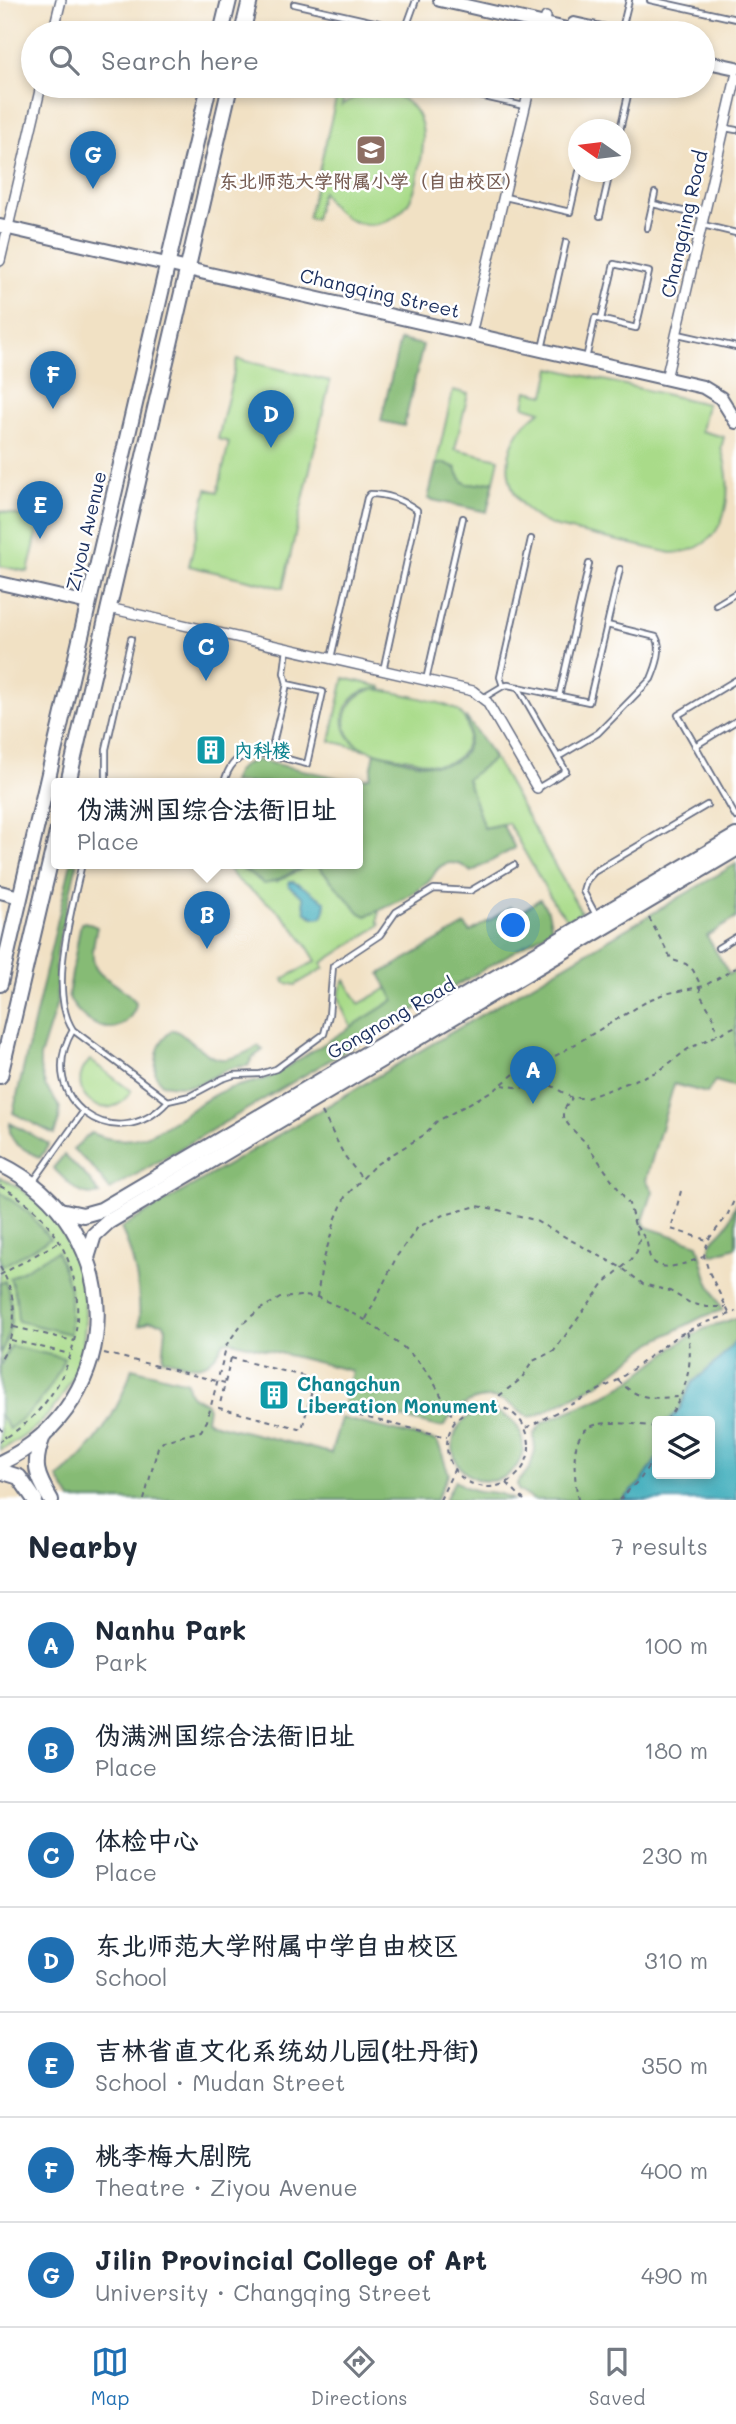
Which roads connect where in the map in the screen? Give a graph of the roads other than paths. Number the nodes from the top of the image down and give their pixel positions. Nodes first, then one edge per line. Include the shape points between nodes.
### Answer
1 (61, 0) edge
2 (229, 0) edge
3 (250, 0) edge
4 (416, 0) edge
5 (440, 0) edge
6 (470, 0) edge
7 (629, 0) edge
8 (650, 0) edge
9 (294, 4) dead end
10 (736, 19) edge
11 (56, 21) edge
12 (224, 21) edge
13 (245, 21) edge
14 (364, 21) edge
15 (409, 21) edge
16 (527, 21) edge
17 (532, 21) edge
18 (624, 21) edge
19 (715, 57) edge
20 (736, 61) edge
21 (715, 64) edge
22 (736, 68) edge
23 (736, 77) edge
24 (38, 98) edge
25 (206, 98) edge
26 (227, 98) edge
27 (489, 98) edge
28 (527, 98) edge
29 (627, 98) edge
30 (525, 106) junction
31 (622, 119) edge
32 (724, 127) junction
33 (736, 130) edge
34 (577, 182) edge
35 (608, 182) edge
36 (655, 193) dead end
37 (503, 197) junction
38 (653, 204) junction
39 (600, 216) dead end
40 (703, 221) junction
41 (4, 227) edge
42 (647, 228) dead end
43 (736, 233) edge
44 (566, 242) dead end
45 (0, 261) edge
46 (167, 264) junction
47 (187, 269) junction
48 (601, 319) junction
49 (471, 334) junction
50 (677, 334) junction
51 (736, 347) edge
52 (542, 350) junction
53 (586, 360) junction
54 (666, 379) junction
55 (736, 422) edge
56 (463, 517) dead end
57 (531, 539) dead end
58 (589, 564) dead end
59 (620, 569) dead end
60 (0, 583) edge
61 (736, 593) edge
62 (89, 603) junction
63 (716, 605) dead end
64 (109, 608) junction
65 (607, 625) junction
66 (131, 639) dead end
67 (287, 649) junction
68 (330, 659) junction
69 (383, 671) junction
70 (736, 680) edge
71 (426, 681) junction
72 (287, 684) junction
73 (503, 686) junction
74 (518, 687) junction
75 (559, 696) junction
76 (483, 698) junction
77 (736, 721) edge
78 (695, 746) junction
79 (270, 756) junction
80 (558, 757) junction
81 (69, 778) edge
82 (106, 778) edge
83 (225, 778) edge
84 (537, 788) joint
85 (707, 805) dead end
86 (736, 817) edge
87 (736, 836) edge
88 (736, 849) edge
89 (51, 859) edge
90 (514, 865) dead end
91 (81, 869) edge
92 (0, 892) edge
93 (20, 897) junction
94 (598, 918) junction
95 (736, 937) edge
96 (718, 948) dead end
97 (0, 984) edge
98 (73, 1030) junction
99 (0, 1076) edge
100 (168, 1101) junction
101 (83, 1112) junction
102 (0, 1163) edge
103 (33, 1183) junction
104 (60, 1210) junction
105 (88, 1258) junction
106 (43, 1435) junction
107 (0, 1463) edge
108 (0, 1471) edge
109 (35, 1500) edge
110 (51, 1500) edge

1 - 11 street
2 - 12 main road
3 - 13 main road
4 - 15 lane
5 - 16 street
6 - 17 street
7 - 18 lane
8 - 10 lane
9 - 14 lane
19 - 20 street
21 - 22 street
23 - 32 street, Changqing Road
24 - 41 street
25 - 46 main road, Ziyou Avenue
26 - 47 main road, Ziyou Avenue
27 - 30 lane
28 - 30 street
29 - 31 lane
30 - 37 street
32 - 33 lane
32 - 40 street, Changqing Road
34 - 37 lane via 570,212
35 - 39 lane
36 - 38 lane
37 - 49 street
38 - 40 lane
38 - 42 lane
40 - 43 lane
40 - 50 street, Changqing Road
41 - 45 street
41 - 46 street, Changqing Street
44 - 52 lane
46 - 47 street, Changqing Street
46 - 62 main road, Ziyou Avenue
47 - 49 street, Changqing Street
47 - 64 main road, Ziyou Avenue
48 - 48 lane via 614,264 649,272 636,328
48 - 53 lane via 596,318
49 - 52 street, Changqing Street
50 - 51 lane
50 - 54 street, Changqing Road
52 - 53 street, Changqing Street
53 - 54 street, Changqing Street
54 - 55 street, Changqing Street via 713,392
56 - 71 lane
57 - 73 lane via 500,677
58 - 75 lane
59 - 65 lane
60 - 62 street
61 - 63 lane
62 - 93 main road, Ziyou Avenue
64 - 67 street
64 - 81 main road, Ziyou Avenue
65 - 75 lane via 589,702
65 - 80 lane via 656,637 660,647 654,673 598,733
66 - 82 lane via 106,750
67 - 68 street
67 - 72 lane
68 - 69 street
68 - 69 lane via 367,498 376,494 399,499 417,514
69 - 71 street
70 - 78 lane via 678,715
71 - 76 street via 472,691
72 - 79 lane
72 - 79 lane via 323,692 307,764
73 - 74 lane
73 - 76 lane
74 - 75 lane
74 - 80 lane
76 - 84 street
77 - 78 lane
78 - 86 lane
79 - 83 lane via 240,756 233,760
80 - 84 lane via 566,771
85 - 94 lane via 594,872 583,891
87 - 94 main road, Gongnong Road
88 - 105 main road, Gongnong Road via 108,1222 94,1235
89 - 99 main road
90 - 100 lane via 470,891 434,889 396,912 380,935 333,966 324,1034 276,1069 234,1075
91 - 98 lane via 63,964 65,1013
92 - 93 street
93 - 97 main road, Ziyou Avenue
94 - 104 main road, Gongnong Road via 102,1210 83,1215
95 - 96 lane
98 - 100 lane
98 - 101 lane via 61,1069 66,1089
100 - 101 lane via 144,1121 124,1125 103,1123
101 - 103 lane
102 - 103 main road
103 - 104 main road
104 - 105 main road
105 - 106 main road via 97,1298 93,1350 74,1399
106 - 107 main road
106 - 110 main road via 36,1467
108 - 109 main road via 19,1477

